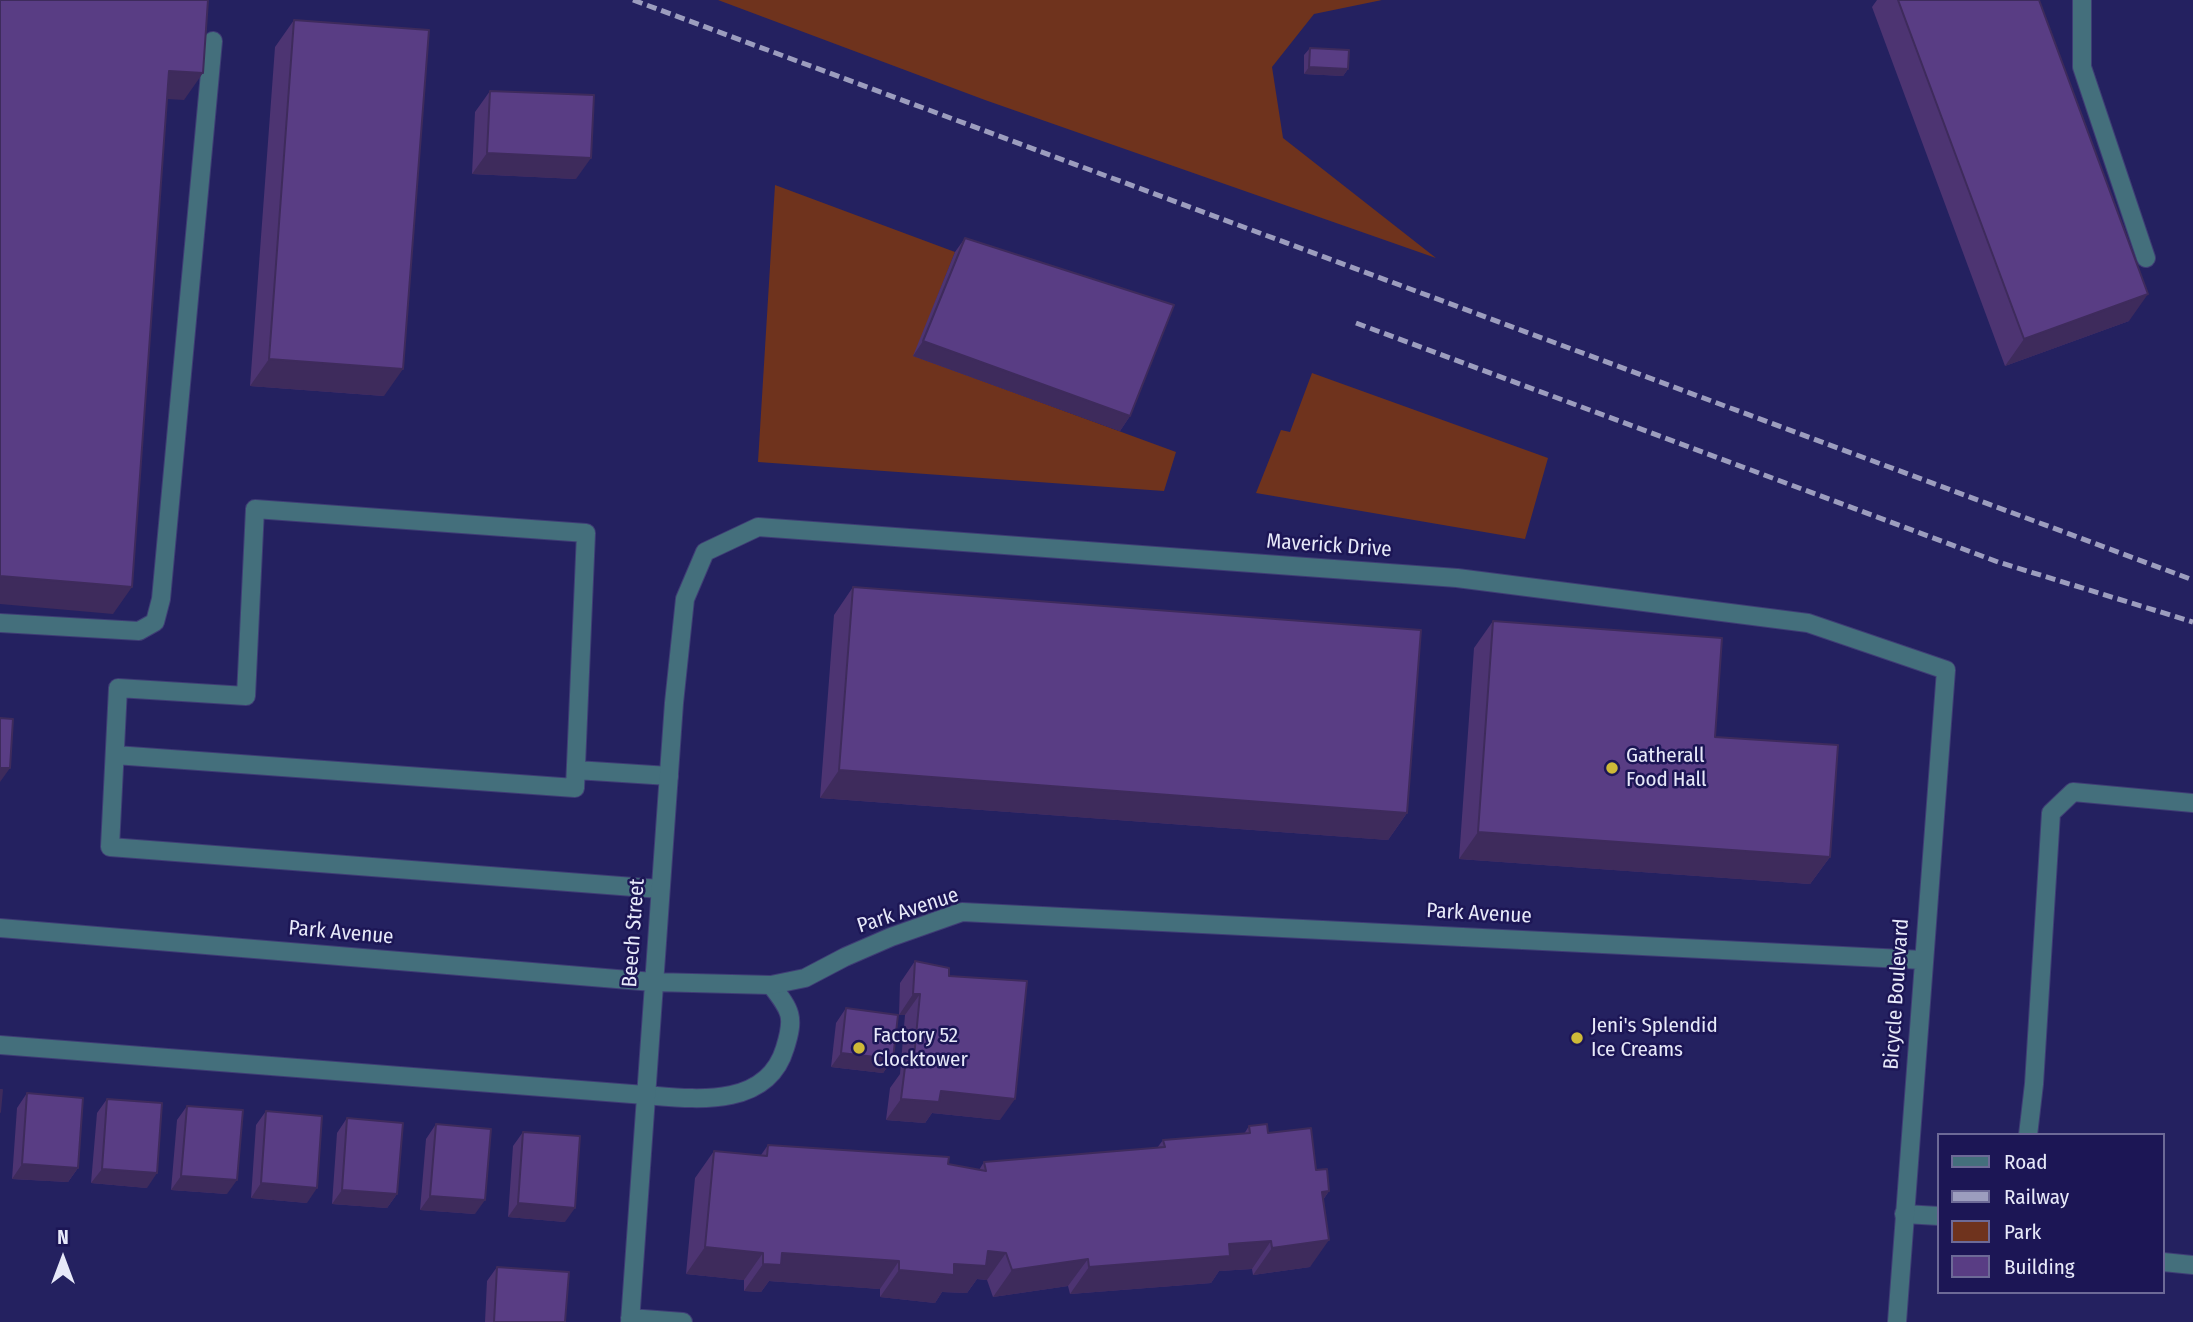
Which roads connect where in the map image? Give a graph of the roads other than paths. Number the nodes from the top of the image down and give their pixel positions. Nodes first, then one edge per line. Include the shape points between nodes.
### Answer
1 (2082, 0) edge
2 (213, 41) dead end
3 (2146, 258) dead end
4 (705, 552) joint
5 (0, 623) edge
6 (1946, 670) joint
7 (115, 755) junction
8 (576, 769) junction
9 (668, 776) junction
10 (2193, 803) edge
11 (660, 890) junction
12 (0, 928) edge
13 (1923, 960) junction
14 (653, 982) junction
15 (771, 985) junction
16 (0, 1045) edge
17 (645, 1095) junction
18 (2028, 1133) edge
19 (1904, 1214) junction
20 (1938, 1216) edge
21 (2165, 1262) edge
22 (2193, 1265) edge
23 (630, 1320) edge
24 (683, 1322) edge
25 (1897, 1322) edge

1 - 3 street via 2081,67
2 - 5 street via 161,599 155,622 139,631
4 - 6 street, Maverick Drive via 758,527 1458,578 1808,623
4 - 9 street, Beech Street via 685,599
6 - 13 street, Bicycle Boulevard
7 - 8 street via 575,788
7 - 8 street via 118,688 246,696 256,509 586,533
7 - 11 street via 110,847
8 - 9 street
9 - 11 street, Beech Street
10 - 18 street via 2073,792 2052,813
11 - 14 street, Beech Street
12 - 14 street, Park Avenue
13 - 15 street, Park Avenue via 962,912 891,937 805,978
13 - 19 street, Bicycle Boulevard
14 - 15 street, Park Avenue
14 - 17 street, Beech Street
15 - 17 street via 786,1005 792,1025 782,1059 761,1084 735,1095 702,1100
16 - 17 street
17 - 23 street, Beech Street
19 - 20 street
19 - 25 street, Bicycle Boulevard
21 - 22 street
23 - 24 street

